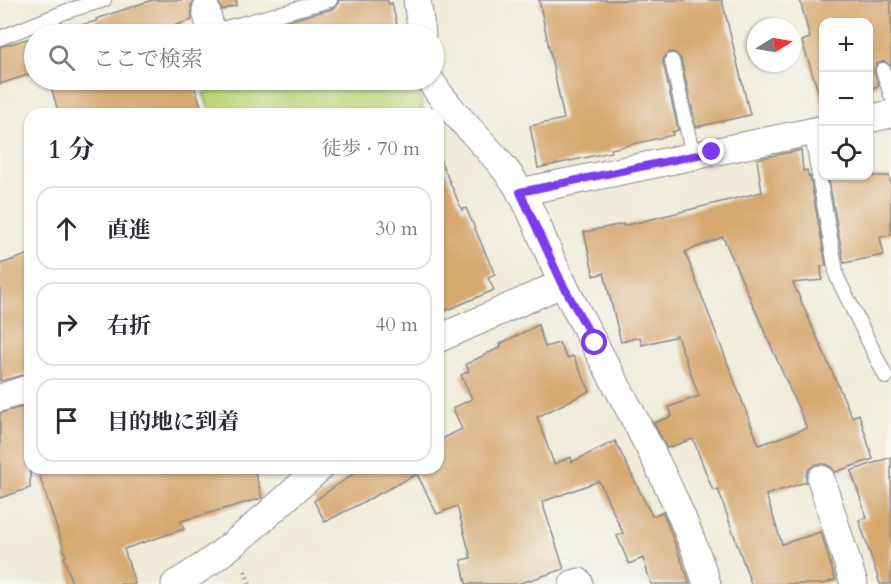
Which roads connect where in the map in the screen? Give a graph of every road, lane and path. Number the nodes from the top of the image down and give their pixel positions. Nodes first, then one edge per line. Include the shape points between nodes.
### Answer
1 (104, 0) edge
2 (330, 0) edge
3 (417, 0) edge
4 (35, 24) edge
5 (212, 24) edge
6 (421, 24) edge
7 (24, 28) edge
8 (0, 38) edge
9 (672, 61) dead end
10 (883, 70) dead end
11 (437, 90) edge
12 (891, 95) edge
13 (891, 114) edge
14 (873, 118) edge
15 (817, 130) edge
16 (693, 156) junction
17 (520, 192) junction
18 (562, 283) junction
19 (444, 336) edge
20 (886, 377) dead end
21 (24, 390) edge
22 (0, 398) edge
23 (313, 474) edge
24 (818, 496) dead end
25 (175, 584) edge
26 (573, 584) edge
27 (579, 584) edge
28 (707, 584) edge
29 (854, 584) edge

1 - 4 lane
2 - 5 lane
3 - 6 street
7 - 8 lane
9 - 16 lane
10 - 12 lane
11 - 17 street
13 - 14 street
15 - 16 street
15 - 20 lane via 837,277
16 - 17 street
17 - 18 street
18 - 19 street
18 - 28 street via 638,423
21 - 22 street
23 - 25 street via 233,543
24 - 29 street
26 - 27 street

